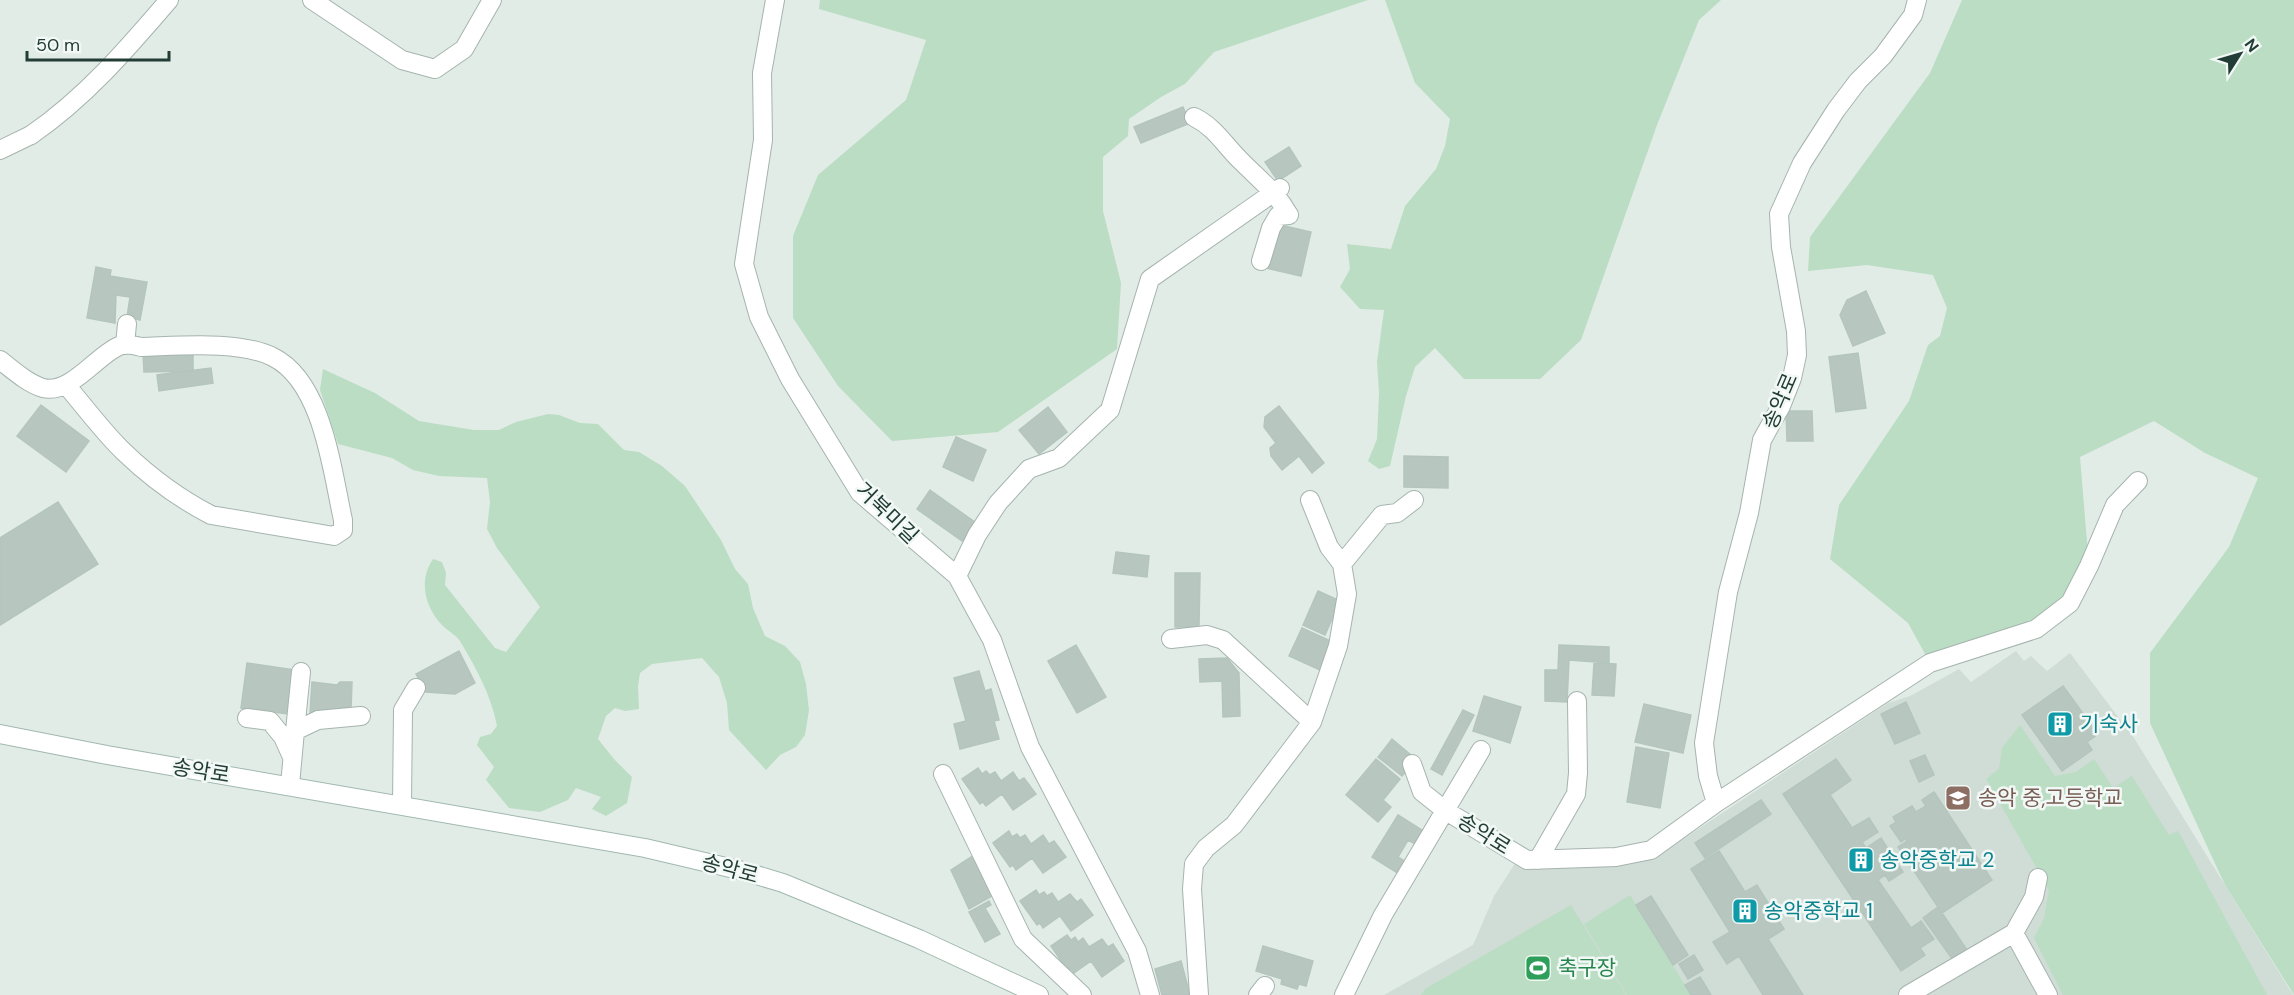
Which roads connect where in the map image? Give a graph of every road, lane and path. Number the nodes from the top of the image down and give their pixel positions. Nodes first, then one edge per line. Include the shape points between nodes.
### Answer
1 (169, 0) edge
2 (312, 0) edge
3 (492, 0) edge
4 (775, 0) edge
5 (1917, 0) edge
6 (1194, 117) dead end
7 (0, 150) edge
8 (1277, 190) junction
9 (1261, 261) dead end
10 (127, 324) dead end
11 (125, 345) junction
12 (0, 360) edge
13 (66, 385) junction
14 (2138, 481) dead end
15 (1310, 500) dead end
16 (1414, 500) dead end
17 (1342, 564) junction
18 (957, 576) junction
19 (1171, 639) dead end
20 (301, 672) dead end
21 (416, 688) dead end
22 (1577, 701) dead end
23 (361, 716) dead end
24 (247, 718) dead end
25 (1312, 722) junction
26 (295, 731) junction
27 (0, 734) edge
28 (0, 742) edge
29 (1481, 750) dead end
30 (292, 757) junction
31 (1412, 764) dead end
32 (943, 774) dead end
33 (290, 785) junction
34 (1716, 803) junction
35 (402, 805) junction
36 (1446, 811) junction
37 (1538, 860) junction
38 (2038, 878) dead end
39 (2014, 933) junction
40 (1023, 995) edge
41 (1039, 995) edge
42 (1082, 995) edge
43 (1150, 995) edge
44 (1199, 995) edge
45 (1344, 995) edge
46 (1908, 995) edge
47 (2048, 995) edge

1 - 7 street via 129,47 59,116
2 - 3 street via 402,60 435,69 464,49
4 - 18 street, 거북미길 via 762,73 763,140 744,264 759,317 790,379 860,493
5 - 34 street, 송악로 via 1913,15 1883,56 1836,110 1802,163 1779,214 1797,355 1782,406 1762,440 1749,513 1728,592 1704,743
6 - 8 street via 1212,128 1243,163
8 - 9 street via 1289,215 1278,216
8 - 18 street via 1150,279 1110,410 1059,458 1029,469 998,503
10 - 11 street
11 - 13 street
11 - 13 street via 244,349 272,357 289,368 302,383 322,429 343,531 334,536 211,515 142,469
12 - 13 street via 44,388
14 - 34 street, 송악로 via 2115,506 2070,603 2036,629 1930,663
15 - 17 street via 1329,547
16 - 17 street via 1397,513 1382,515
17 - 25 street via 1347,594 1338,646
18 - 43 street, 거북미길 via 992,640 1030,747 1137,951
19 - 25 street via 1207,634 1223,640
20 - 26 street
21 - 35 street via 403,710
22 - 37 street via 1576,794
23 - 26 street via 318,720
24 - 30 street via 270,721
25 - 44 street via 1233,825 1194,864
26 - 30 street
27 - 33 street, 송악로
28 - 40 street via 669,861 757,884 810,904
29 - 36 street
30 - 33 street
31 - 36 street via 1422,792
32 - 42 street via 1023,939
33 - 35 street, 송악로
34 - 37 street, 송악로 via 1651,850 1616,857
35 - 41 street, 송악로 via 645,848 773,880 919,939
36 - 37 street, 송악로 via 1527,860
36 - 45 street, 송악로 via 1383,915
38 - 39 street via 2034,897
39 - 46 street
39 - 47 street

